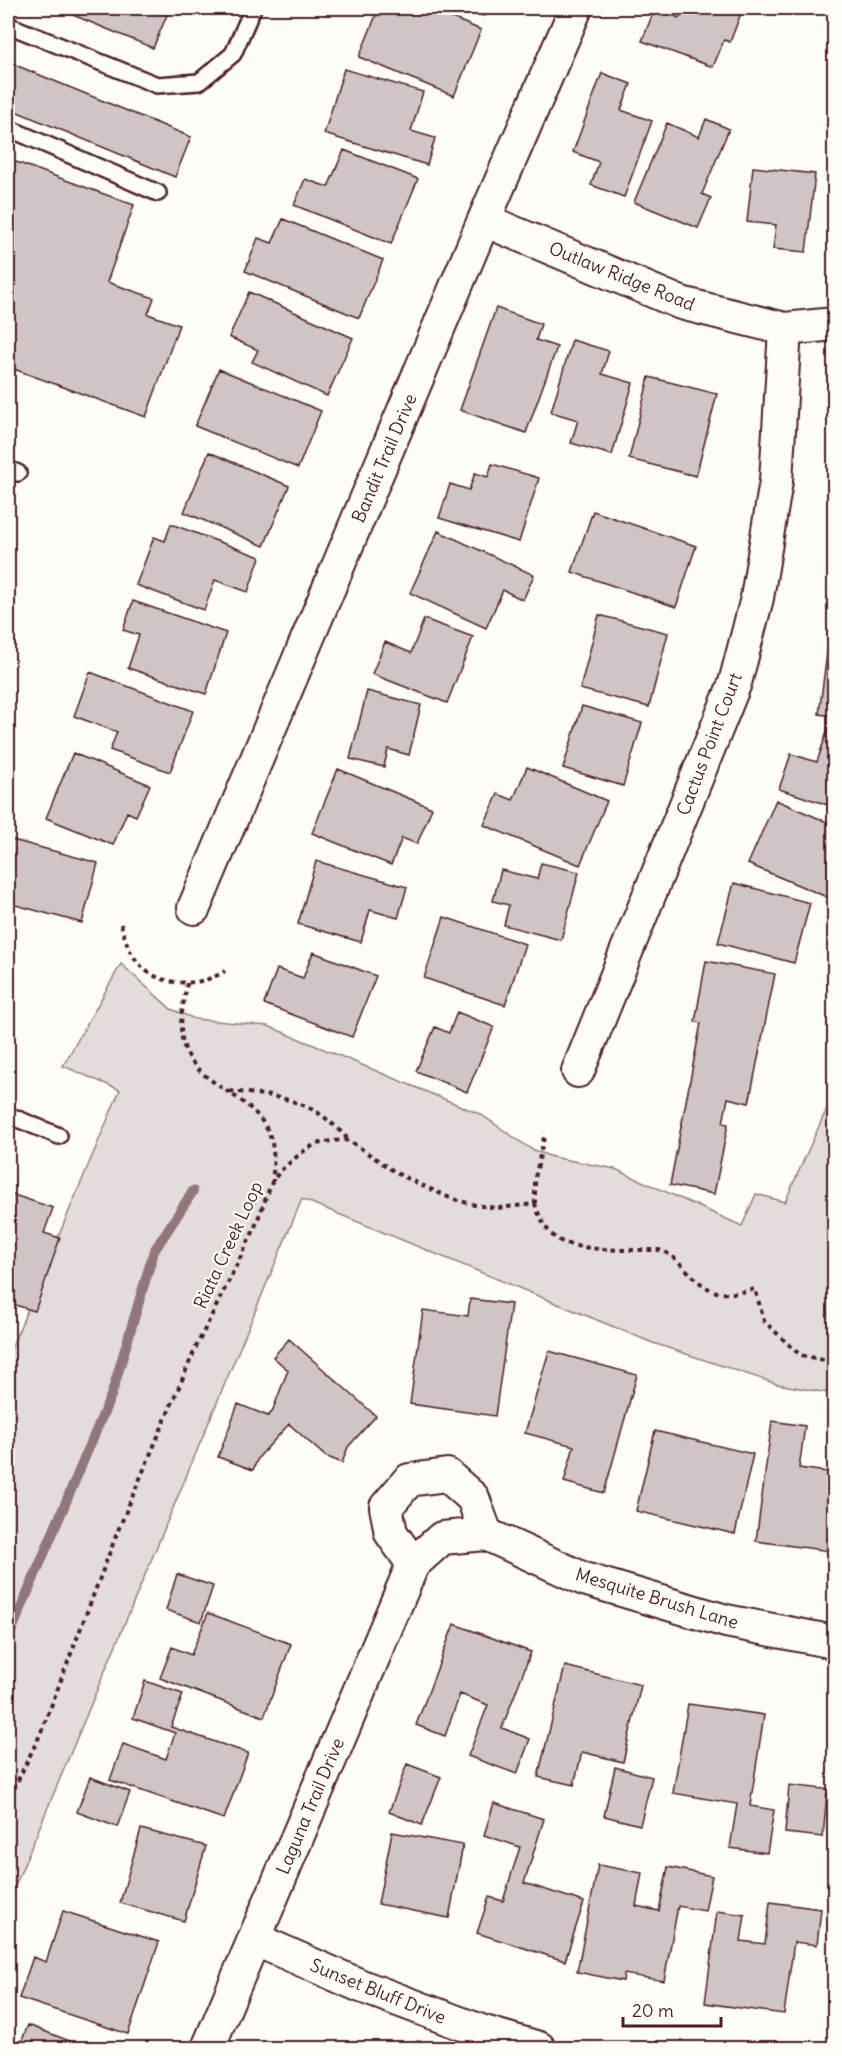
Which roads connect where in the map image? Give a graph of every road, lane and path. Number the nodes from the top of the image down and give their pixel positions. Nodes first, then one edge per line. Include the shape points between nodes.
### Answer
1 (253, 8) edge
2 (576, 8) edge
3 (8, 25) edge
4 (8, 128) edge
5 (158, 193) dead end
6 (484, 220) junction
7 (834, 324) edge
8 (785, 329) junction
9 (194, 909) dead end
10 (121, 924) dead end
11 (225, 971) dead end
12 (187, 983) junction
13 (578, 1071) dead end
14 (230, 1091) junction
15 (8, 1115) edge
16 (545, 1134) dead end
17 (59, 1136) dead end
18 (350, 1141) junction
19 (273, 1182) junction
20 (535, 1204) junction
21 (834, 1362) edge
22 (486, 1534) junction
23 (442, 1538) joint
24 (413, 1563) junction
25 (834, 1642) edge
26 (8, 1806) edge
27 (254, 1939) junction
28 (208, 2049) edge
29 (539, 2049) edge

1 - 3 lane via 233,54 200,82 157,85
2 - 6 street, Bandit Trail Drive
4 - 5 lane
6 - 8 street, Outlaw Ridge Road via 681,303
6 - 9 street, Bandit Trail Drive
7 - 8 street, Outlaw Ridge Road
8 - 13 street, Cactus Point Court via 776,481 757,598 735,683
10 - 12 path via 133,956 146,971
11 - 12 path
12 - 14 path via 181,1026 185,1050 200,1072
14 - 18 path via 311,1108
14 - 19 path via 251,1109 270,1137
15 - 17 lane
16 - 20 path via 535,1178
18 - 19 path, Riata Creek Loop via 314,1145 290,1162
18 - 20 path via 398,1174 450,1198 497,1208
19 - 26 path, Riata Creek Loop via 137,1485 40,1735
20 - 21 path via 546,1229 562,1242 595,1248 659,1250 667,1252 707,1289 731,1295 755,1289 764,1321 800,1355
22 - 23 street, Mesquite Brush Lane
22 - 24 street via 473,1497 447,1475 409,1480 386,1507 391,1533
22 - 25 street, Mesquite Brush Lane via 584,1579 726,1621
23 - 24 street, Laguna Trail Drive
24 - 27 street, Laguna Trail Drive
27 - 28 street, Laguna Trail Drive
27 - 29 street, Sunset Bluff Drive via 361,1986

